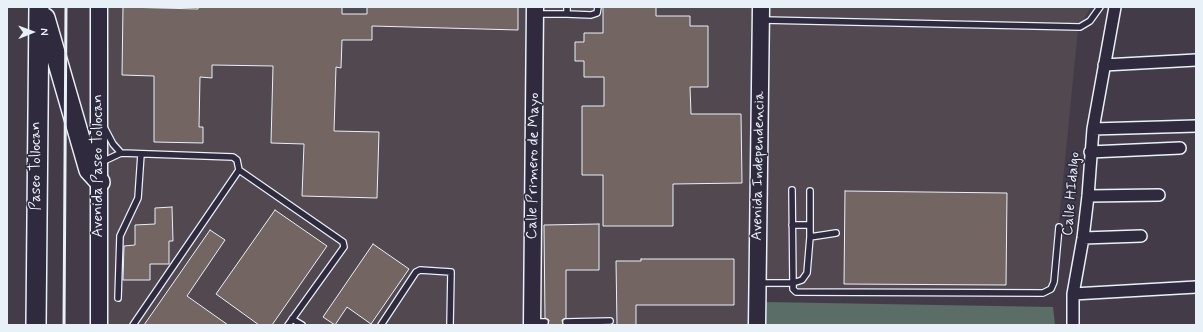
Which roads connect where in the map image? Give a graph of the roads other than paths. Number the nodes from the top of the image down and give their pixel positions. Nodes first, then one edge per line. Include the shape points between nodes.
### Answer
1 (39, 7) edge
2 (42, 7) edge
3 (100, 7) edge
4 (567, 7) edge
5 (598, 7) edge
6 (1100, 7) edge
7 (1115, 7) edge
8 (535, 10) edge
9 (761, 13) edge
10 (567, 14) junction
11 (1196, 60) edge
12 (1104, 65) junction
13 (99, 116) junction
14 (1196, 126) edge
15 (1093, 129) junction
16 (1180, 148) dead end
17 (1090, 152) junction
18 (122, 153) junction
19 (141, 154) junction
20 (239, 170) junction
21 (100, 173) junction
22 (792, 190) dead end
23 (810, 192) dead end
24 (1159, 195) dead end
25 (1088, 196) junction
26 (792, 225) junction
27 (810, 225) junction
28 (1059, 227) dead end
29 (836, 233) dead end
30 (1141, 236) dead end
31 (810, 238) junction
32 (1083, 238) junction
33 (758, 283) junction
34 (793, 284) junction
35 (1196, 287) edge
36 (1073, 294) junction
37 (118, 298) dead end
38 (292, 319) junction
39 (610, 321) dead end
40 (566, 322) dead end
41 (536, 323) edge
42 (36, 325) edge
43 (99, 325) edge
44 (133, 325) edge
45 (288, 325) edge
46 (302, 325) edge
47 (381, 325) edge
48 (450, 325) edge
49 (757, 325) edge
50 (1074, 325) edge

1 - 42 highway, Paseo Tollocan
2 - 21 highway via 88,170
3 - 13 main road, Avenida Paseo Tollocan
4 - 10 lane
5 - 10 lane via 597,12 591,15
6 - 9 lane via 1090,21 1080,27
7 - 12 street
8 - 10 lane
8 - 41 main road, Calle Primero de Mayo
9 - 33 main road, Avenida Independencia
11 - 12 street
12 - 15 street, Calle HIdalgo
13 - 18 lane via 108,135
13 - 21 main road, Avenida Paseo Tollocan
14 - 15 street
15 - 17 street, Calle HIdalgo
16 - 17 street
17 - 25 street, Calle HIdalgo
18 - 19 lane
18 - 21 lane via 110,157
19 - 20 lane via 229,156 237,160
19 - 37 lane via 138,198 120,236
20 - 38 lane via 344,244
20 - 44 lane
21 - 43 main road, Avenida Paseo Tollocan
22 - 26 lane
23 - 27 lane
24 - 25 street
25 - 32 street, Calle HIdalgo
26 - 27 lane
26 - 34 lane
27 - 31 lane
28 - 34 lane via 1054,282 1051,289 1043,293 802,293 793,289
29 - 31 lane
30 - 32 street
31 - 34 lane via 806,273 802,280
32 - 36 street, Calle HIdalgo
33 - 34 lane
33 - 49 main road, Avenida Independencia
35 - 36 street
36 - 50 street, Calle HIdalgo
38 - 45 lane
38 - 46 lane
39 - 40 lane
47 - 48 lane via 416,272 420,270 451,272

